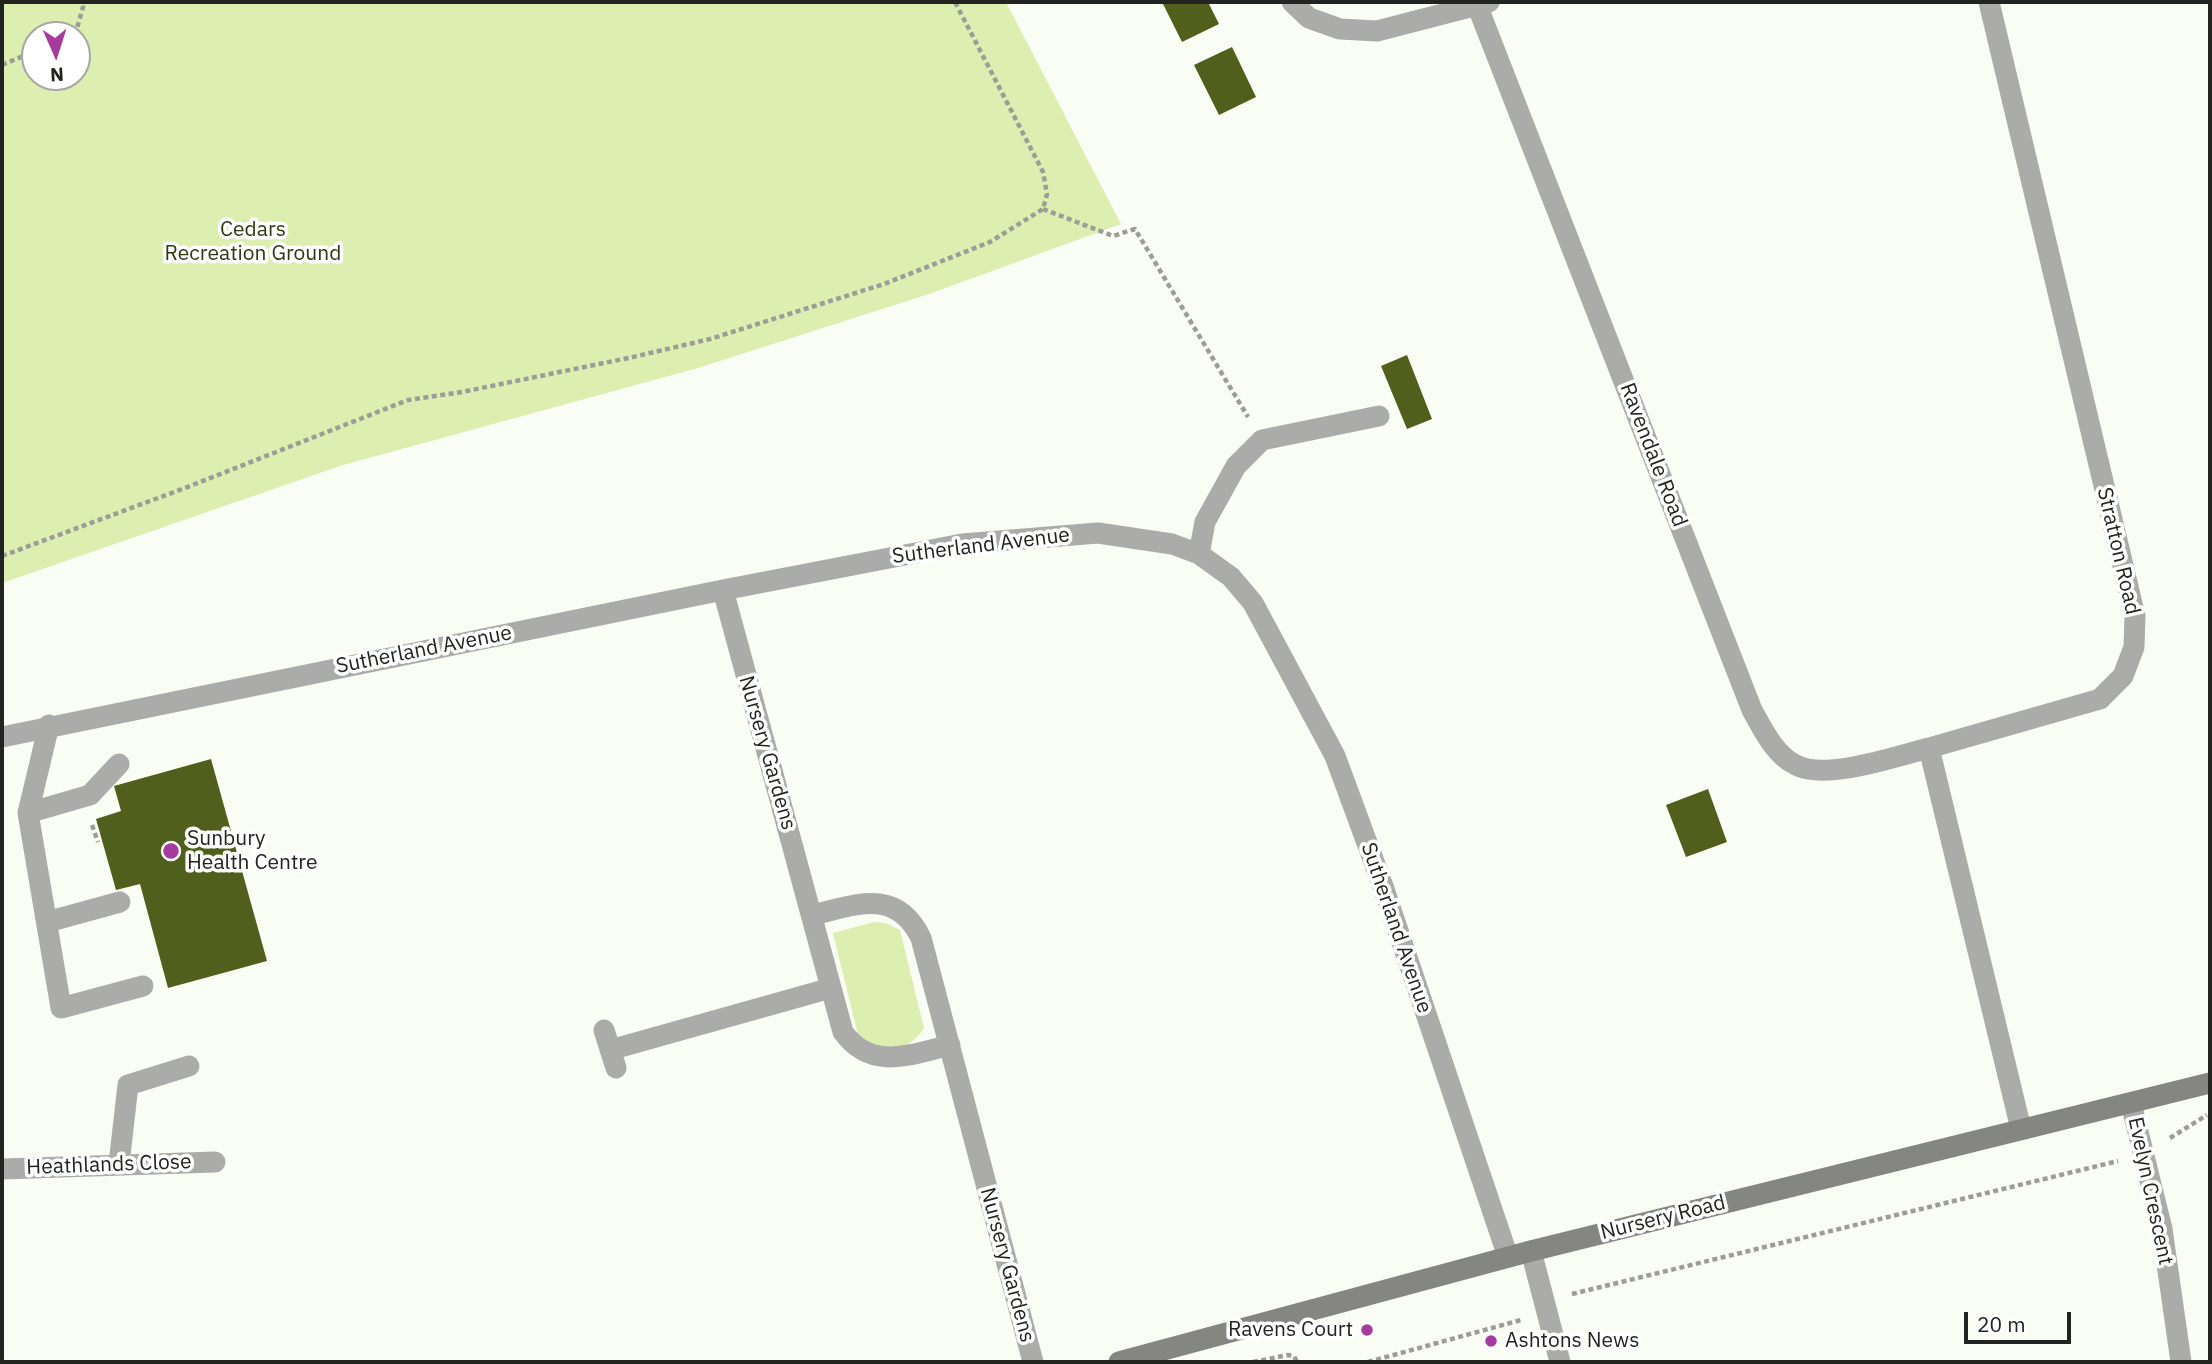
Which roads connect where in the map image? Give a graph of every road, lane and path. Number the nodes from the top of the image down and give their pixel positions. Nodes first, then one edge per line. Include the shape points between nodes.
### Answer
1 (82, 2) edge
2 (955, 2) edge
3 (1292, 2) edge
4 (1989, 2) edge
5 (1484, 4) edge
6 (79, 21) edge
7 (21, 57) edge
8 (2, 65) edge
9 (1042, 209) junction
10 (1379, 416) dead end
11 (1262, 440) junction
12 (1199, 554) junction
13 (2, 556) edge
14 (723, 590) junction
15 (49, 725) junction
16 (2, 737) edge
17 (1929, 748) junction
18 (119, 764) dead end
19 (28, 813) junction
20 (120, 902) dead end
21 (812, 915) junction
22 (47, 922) junction
23 (142, 986) dead end
24 (831, 988) junction
25 (950, 1045) junction
26 (610, 1049) dead end
27 (189, 1066) dead end
28 (2210, 1083) edge
29 (2131, 1102) junction
30 (2210, 1112) edge
31 (2021, 1129) junction
32 (2144, 1155) junction
33 (215, 1162) dead end
34 (119, 1164) junction
35 (2, 1169) edge
36 (1531, 1251) junction
37 (1508, 1257) junction
38 (1547, 1313) junction
39 (1170, 1356) edge
40 (1033, 1362) edge
41 (1119, 1362) edge
42 (1253, 1362) edge
43 (1297, 1362) edge
44 (1368, 1362) edge
45 (1560, 1362) edge
46 (2181, 1362) edge

1 - 6 path
2 - 9 path via 1043,172 1047,194
3 - 5 street via 1309,18 1340,29 1377,31
4 - 17 street, Stratton Road via 2135,616 2134,648 2123,676 2100,699
5 - 17 street, Ravendale Road via 1763,730 1784,756 1809,770 1848,768
7 - 8 path
9 - 11 path via 1113,236 1135,229
9 - 13 path via 990,242 884,284 697,342 408,401
10 - 11 street
11 - 12 street via 1236,466 1205,522
12 - 14 street, Sutherland Avenue via 1172,544 1098,533 962,544
12 - 37 street, Sutherland Avenue via 1231,577 1253,603 1335,756
14 - 15 street, Sutherland Avenue
14 - 21 street, Nursery Gardens
15 - 16 street, Sutherland Avenue
15 - 19 street
17 - 31 street
18 - 19 street via 90,795
19 - 22 street
20 - 22 street
21 - 24 street, Nursery Gardens
21 - 25 street, Nursery Gardens via 868,902 888,905 914,923
22 - 23 street via 61,1008
24 - 25 street, Nursery Gardens via 842,1032 866,1053 883,1058
24 - 26 street
25 - 40 street, Nursery Gardens
27 - 34 street via 128,1085
28 - 29 street, Nursery Road
29 - 31 street, Nursery Road
29 - 32 street, Evelyn Crescent
30 - 32 path
31 - 36 street, Nursery Road
32 - 38 path via 1573,1293
32 - 46 street, Evelyn Crescent via 2162,1229
33 - 34 street, Heathlands Close
34 - 35 street, Heathlands Close
36 - 37 street, Nursery Road
36 - 38 street
37 - 39 street, Nursery Road
38 - 44 path
38 - 45 street
39 - 41 street, Nursery Road
42 - 43 path via 1288,1355

